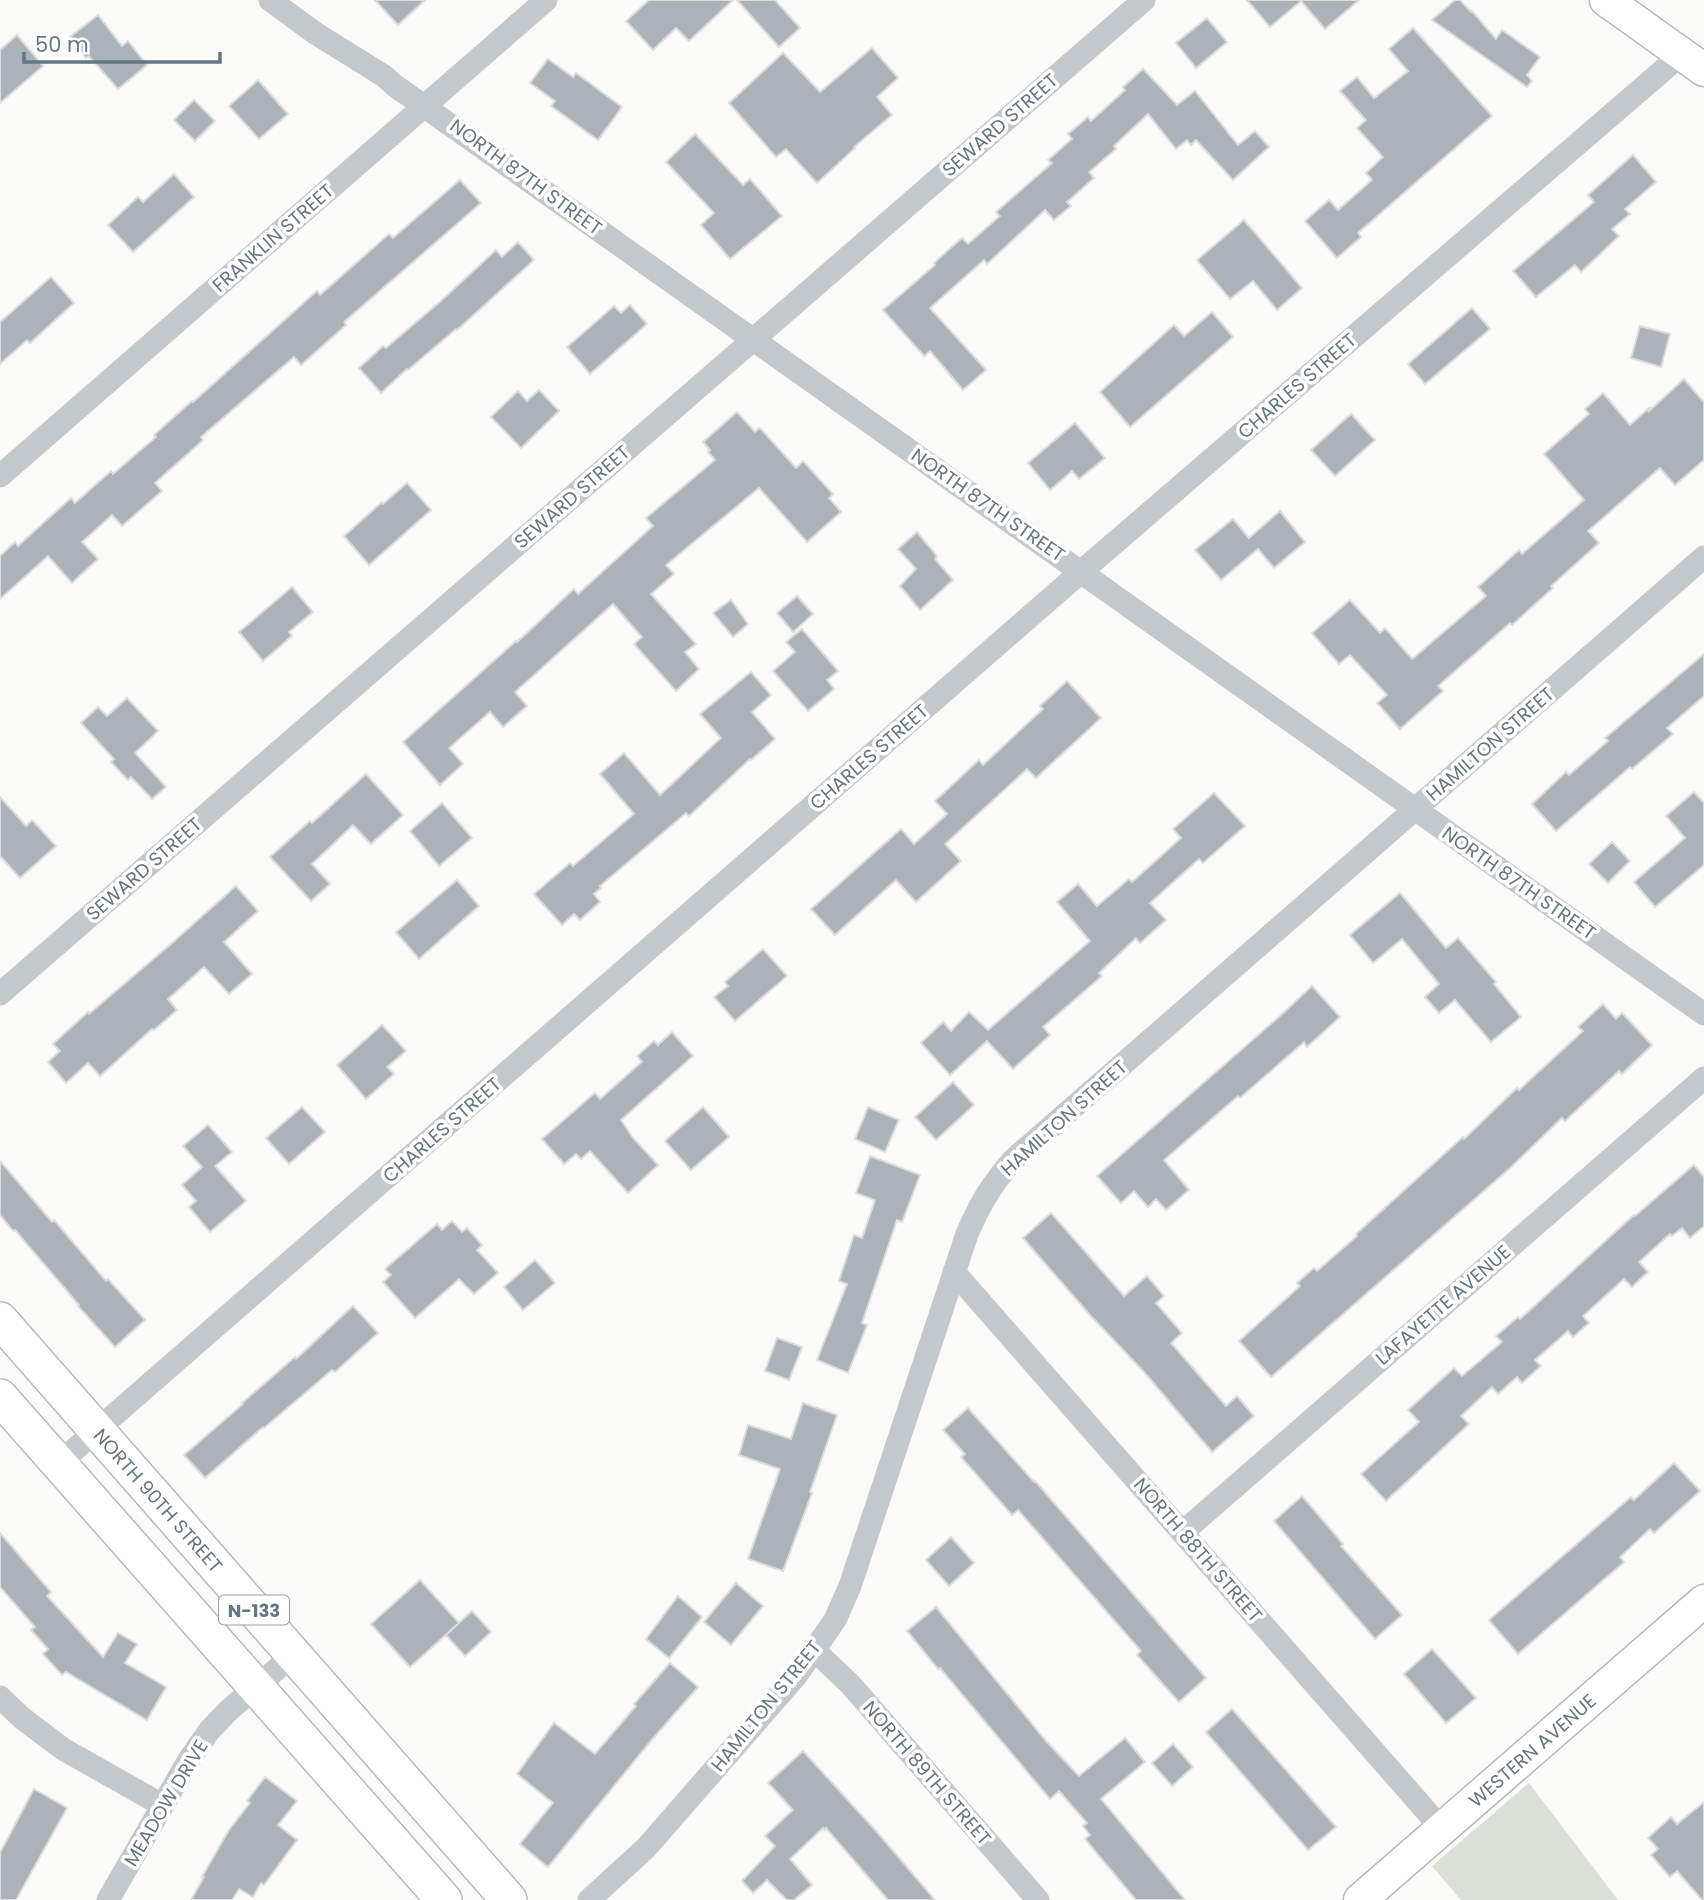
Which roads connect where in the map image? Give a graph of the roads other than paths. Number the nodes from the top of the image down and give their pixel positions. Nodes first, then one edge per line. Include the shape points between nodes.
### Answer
1 (270, 0) edge
2 (546, 0) edge
3 (1144, 0) edge
4 (1606, 0) edge
5 (1693, 62) edge
6 (425, 106) junction
7 (753, 340) junction
8 (0, 476) edge
9 (1704, 556) edge
10 (1082, 572) junction
11 (1415, 809) junction
12 (0, 994) edge
13 (1704, 1014) edge
14 (1704, 1079) edge
15 (954, 1272) junction
16 (0, 1320) edge
17 (0, 1398) edge
18 (97, 1431) junction
19 (58, 1464) junction
20 (1183, 1532) junction
21 (1704, 1601) edge
22 (814, 1650) junction
23 (293, 1655) junction
24 (256, 1687) junction
25 (0, 1697) edge
26 (162, 1805) junction
27 (1442, 1829) junction
28 (108, 1900) edge
29 (444, 1900) edge
30 (509, 1900) edge
31 (589, 1900) edge
32 (1038, 1900) edge
33 (1360, 1900) edge

1 - 6 street, NORTH 87TH STREET
2 - 6 street, FRANKLIN STREET
3 - 7 street, SEWARD STREET
4 - 5 street
5 - 10 street, CHARLES STREET
6 - 7 street, NORTH 87TH STREET
6 - 8 street, FRANKLIN STREET
7 - 10 street, NORTH 87TH STREET
7 - 12 street, SEWARD STREET
9 - 11 street, HAMILTON STREET
10 - 11 street, NORTH 87TH STREET
10 - 18 street, CHARLES STREET
11 - 13 street, NORTH 87TH STREET
11 - 15 street, HAMILTON STREET via 1013,1160 979,1206
14 - 20 street, LAFAYETTE AVENUE
15 - 20 street, NORTH 88TH STREET
15 - 22 street, HAMILTON STREET via 850,1586 835,1620
16 - 18 main road, NORTH 90TH STREET / N-133
17 - 19 main road, N-133
18 - 19 street, CHARLES STREET
18 - 23 main road, NORTH 90TH STREET / N-133
19 - 24 main road, N-133
20 - 27 street, NORTH 88TH STREET
21 - 27 street, WESTERN AVENUE
22 - 31 street, HAMILTON STREET via 646,1848
22 - 32 street, NORTH 89TH STREET via 850,1684
23 - 24 street, MEADOW DRIVE
23 - 30 main road, NORTH 90TH STREET / N-133
24 - 26 street, MEADOW DRIVE via 209,1731
24 - 29 main road, N-133
25 - 26 street via 63,1749
26 - 28 street, MEADOW DRIVE
27 - 33 street, WESTERN AVENUE

